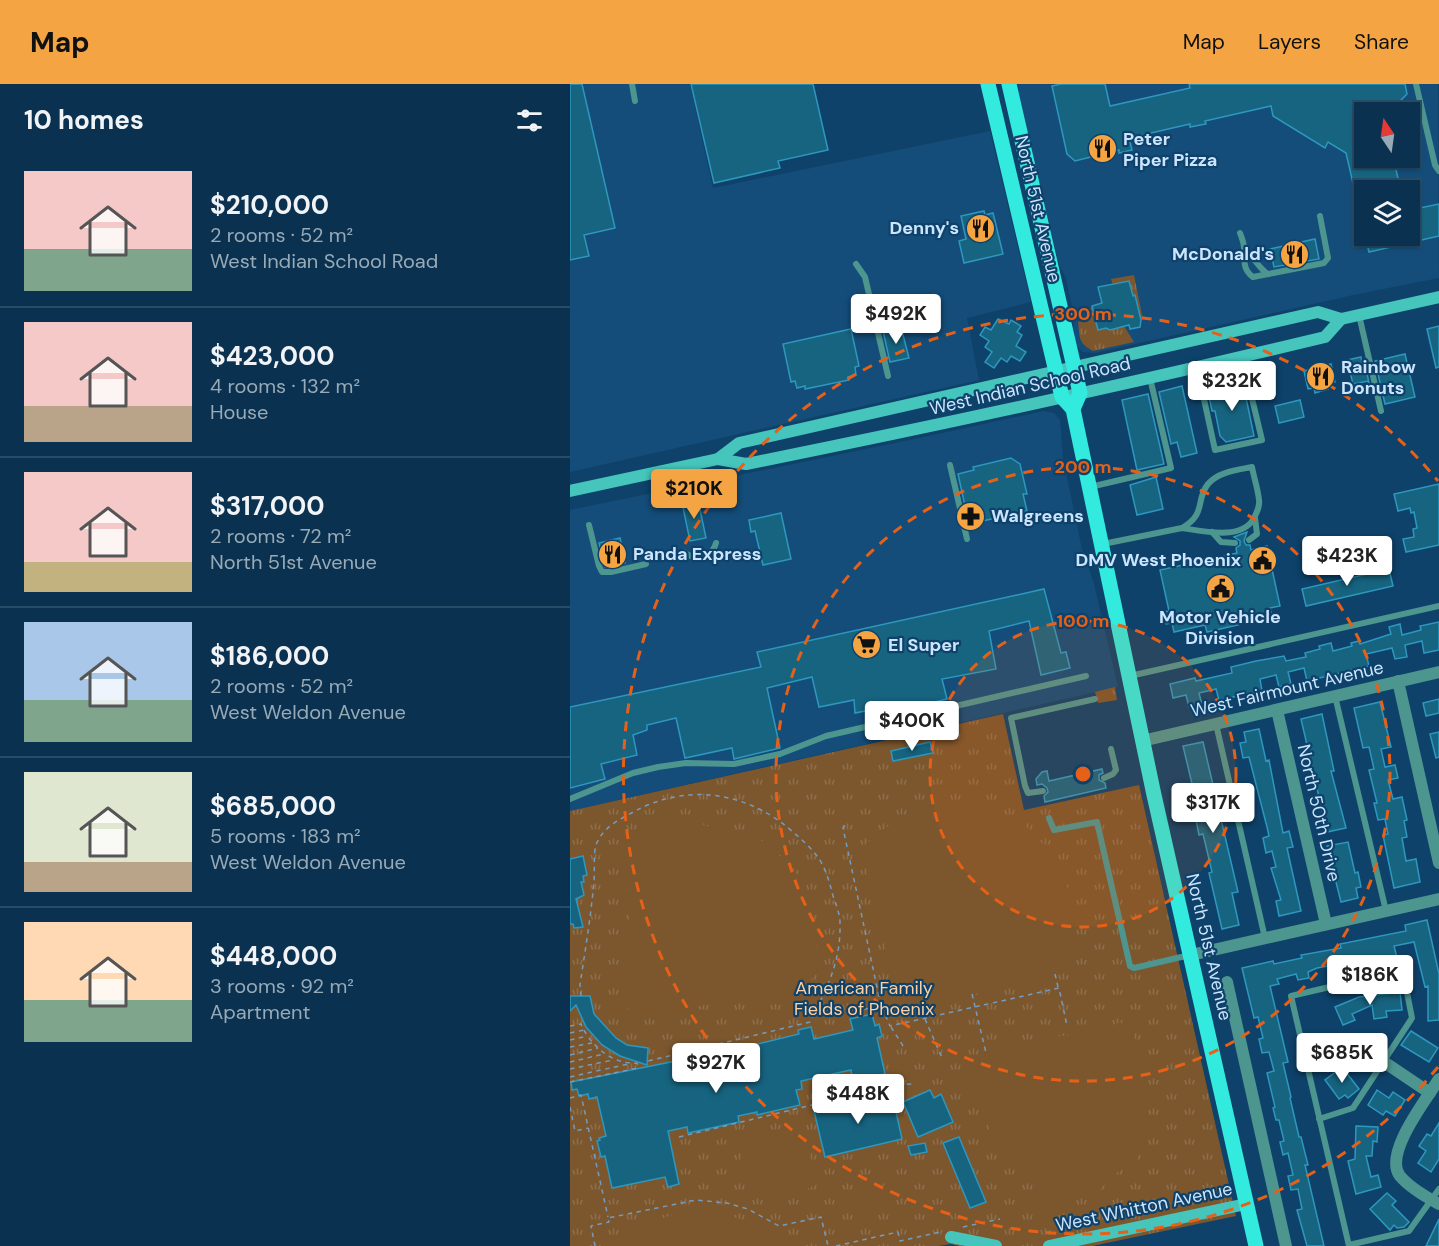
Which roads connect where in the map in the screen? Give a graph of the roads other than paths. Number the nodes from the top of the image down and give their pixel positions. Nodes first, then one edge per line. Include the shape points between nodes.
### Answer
1 (632, 84) edge
2 (988, 84) edge
3 (1009, 84) edge
4 (1416, 84) edge
5 (635, 101) dead end
6 (1439, 171) edge
7 (1320, 216) dead end
8 (1240, 233) dead end
9 (1244, 250) junction
10 (856, 264) dead end
11 (1268, 274) junction
12 (1439, 297) edge
13 (1359, 315) junction
14 (1341, 319) junction
15 (1242, 356) junction
16 (1197, 366) junction
17 (1073, 367) junction
18 (1056, 372) junction
19 (888, 376) dead end
20 (1150, 378) junction
21 (1080, 393) junction
22 (1062, 397) junction
23 (1073, 409) junction
24 (1381, 411) dead end
25 (718, 459) junction
26 (950, 465) dead end
27 (1090, 487) junction
28 (570, 491) edge
29 (1255, 516) junction
30 (589, 525) dead end
31 (1182, 528) junction
32 (1212, 532) junction
33 (967, 539) dead end
34 (1249, 540) dead end
35 (716, 543) dead end
36 (1235, 543) dead end
37 (1102, 544) junction
38 (684, 552) dead end
39 (646, 564) dead end
40 (1439, 606) edge
41 (1439, 672) edge
42 (1086, 676) dead end
43 (1129, 676) junction
44 (1398, 681) junction
45 (1335, 696) junction
46 (1095, 699) dead end
47 (1276, 710) junction
48 (1216, 724) junction
49 (1142, 741) junction
50 (1111, 749) dead end
51 (1104, 778) dead end
52 (1043, 791) dead end
53 (570, 799) edge
54 (1049, 818) dead end
55 (1439, 863) edge
56 (1439, 899) edge
57 (1386, 911) junction
58 (1326, 924) junction
59 (1266, 938) junction
60 (1191, 955) junction
61 (1227, 982) dead end
62 (1375, 1046) dead end
63 (1384, 1062) junction
64 (1439, 1079) edge
65 (1430, 1093) junction
66 (1319, 1119) junction
67 (1437, 1198) edge
68 (1246, 1204) junction
69 (950, 1232) road end
70 (1349, 1245) edge
71 (996, 1246) edge
72 (1049, 1246) edge
73 (1256, 1246) edge
74 (1286, 1246) edge

1 - 5 lane
2 - 18 main road, North 51st Avenue
3 - 17 main road, North 51st Avenue
4 - 6 lane
7 - 11 lane via 1326,261
8 - 9 lane
9 - 11 lane
9 - 11 lane via 1247,272 1253,276
10 - 19 lane via 865,277
12 - 13 main road, West Indian School Road
13 - 14 main road, West Indian School Road
13 - 24 lane
14 - 15 main road, West Indian School Road via 1325,337
14 - 17 main road, West Indian School Road via 1318,312
15 - 16 main road, West Indian School Road
15 - 16 lane via 1262,440 1215,450
16 - 20 main road, West Indian School Road
17 - 18 main road, West Indian School Road
17 - 21 main road, North 51st Avenue
18 - 22 main road, North 51st Avenue
18 - 25 main road, West Indian School Road via 739,443
20 - 21 main road, West Indian School Road
20 - 27 lane via 1171,467
21 - 22 main road, West Indian School Road
21 - 23 main road
22 - 23 main road, North 51st Avenue
22 - 25 main road, West Indian School Road via 746,464
23 - 27 main road, North 51st Avenue
25 - 28 main road, West Indian School Road
26 - 33 lane
27 - 37 main road, North 51st Avenue
29 - 31 lane via 1260,502 1252,467 1219,476 1208,484 1197,515
29 - 32 lane via 1244,529
29 - 34 lane via 1257,534
30 - 39 lane via 602,572
31 - 32 lane
31 - 37 lane
32 - 36 lane via 1221,542
35 - 38 lane via 707,556 693,557
37 - 43 main road, North 51st Avenue
40 - 43 lane
41 - 44 street, West Fairmount Avenue
42 - 53 lane via 826,736 780,754 734,764 658,767
43 - 49 main road, North 51st Avenue
44 - 45 street, West Fairmount Avenue
44 - 55 street
45 - 47 street, West Fairmount Avenue
45 - 57 lane
46 - 52 lane via 1011,718 1025,786 1029,793
47 - 48 street, West Fairmount Avenue
47 - 58 street, North 50th Drive
48 - 49 street, West Fairmount Avenue
48 - 59 lane
49 - 60 main road, North 51st Avenue
50 - 51 lane via 1116,770
54 - 60 lane via 1054,830 1097,822 1130,966
56 - 57 street
57 - 58 street
58 - 59 street
59 - 60 street
60 - 68 main road, North 51st Avenue
61 - 74 street, North 51st Avenue
62 - 63 street
63 - 65 street
63 - 66 lane via 1353,1108
63 - 66 lane via 1412,1018 1404,977 1394,972 1291,996
64 - 65 street
65 - 67 street via 1399,1144 1395,1159 1399,1175
66 - 70 lane
67 - 70 lane via 1409,1231
68 - 72 main road, West Whitton Avenue
68 - 73 main road, North 51st Avenue
69 - 71 main road

